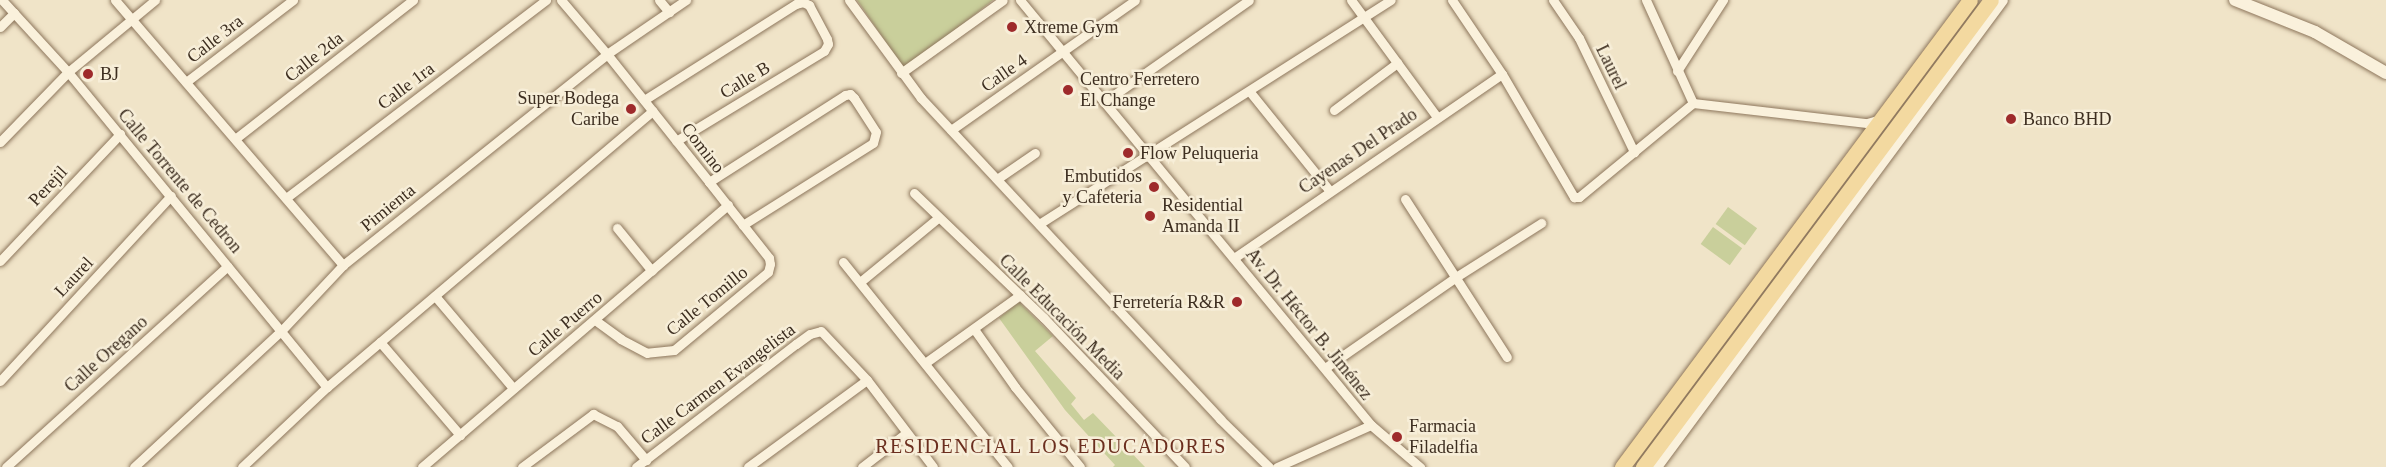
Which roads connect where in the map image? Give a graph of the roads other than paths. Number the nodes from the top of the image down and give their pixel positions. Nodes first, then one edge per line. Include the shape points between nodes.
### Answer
1 (2, 0) edge
2 (115, 0) edge
3 (155, 0) edge
4 (293, 0) edge
5 (413, 0) edge
6 (546, 0) edge
7 (561, 0) edge
8 (659, 0) edge
9 (686, 0) edge
10 (849, 0) edge
11 (1003, 0) edge
12 (1020, 0) edge
13 (1135, 0) edge
14 (1249, 0) edge
15 (1351, 0) edge
16 (1391, 0) edge
17 (1452, 0) edge
18 (1553, 0) edge
19 (1723, 0) edge
20 (1970, 0) edge
21 (1991, 0) edge
22 (2002, 0) edge
23 (2235, 0) edge
24 (1646, 1) edge
25 (669, 12) junction
26 (14, 13) junction
27 (1364, 17) junction
28 (131, 18) junction
29 (0, 27) edge
30 (1063, 52) junction
31 (607, 54) junction
32 (1397, 63) junction
33 (1677, 71) junction
34 (68, 72) junction
35 (901, 73) junction
36 (1502, 74) junction
37 (2386, 74) edge
38 (186, 82) junction
39 (1250, 92) junction
40 (644, 99) junction
41 (1104, 102) junction
42 (1693, 103) junction
43 (1334, 110) dead end
44 (653, 111) junction
45 (1437, 117) junction
46 (1881, 119) junction
47 (951, 130) junction
48 (120, 135) junction
49 (235, 139) junction
50 (676, 141) junction
51 (0, 142) edge
52 (1634, 152) junction
53 (1035, 153) dead end
54 (1148, 155) junction
55 (997, 179) junction
56 (709, 182) junction
57 (1329, 190) junction
58 (914, 193) dead end
59 (171, 196) junction
60 (286, 198) junction
61 (1405, 199) dead end
62 (728, 206) junction
63 (938, 218) junction
64 (1541, 223) dead end
65 (1039, 224) junction
66 (743, 225) junction
67 (617, 228) dead end
68 (1234, 258) junction
69 (0, 261) edge
70 (843, 262) dead end
71 (770, 264) joint
72 (344, 265) junction
73 (228, 266) junction
74 (652, 271) junction
75 (1456, 277) junction
76 (860, 282) junction
77 (1020, 295) junction
78 (435, 296) junction
79 (596, 320) junction
80 (974, 329) junction
81 (282, 330) junction
82 (380, 342) junction
83 (1507, 357) dead end
84 (926, 363) junction
85 (1325, 368) junction
86 (867, 380) junction
87 (0, 381) edge
88 (327, 387) junction
89 (513, 388) junction
90 (1371, 425) junction
91 (906, 434) junction
92 (460, 435) junction
93 (648, 459) junction
94 (6, 467) edge
95 (134, 467) edge
96 (242, 467) edge
97 (422, 467) edge
98 (522, 467) edge
99 (636, 467) edge
100 (657, 467) edge
101 (748, 467) edge
102 (862, 467) edge
103 (933, 467) edge
104 (1008, 467) edge
105 (1080, 467) edge
106 (1184, 467) edge
107 (1269, 467) edge
108 (1277, 467) edge
109 (1420, 467) edge
110 (1622, 467) edge
111 (1643, 467) edge
112 (1656, 467) edge

1 - 26 street, Calle Torrente de Cedron
2 - 28 street
3 - 28 street
4 - 38 street, Calle 3ra
5 - 49 street, Calle 2da
6 - 60 street, Calle 1ra
7 - 31 street, Comino
8 - 25 street
9 - 25 street, Pimienta
10 - 35 street
11 - 35 street
12 - 30 street, Av. Dr. Héctor B. Jiménez
13 - 30 street, Calle 4
14 - 41 street
15 - 27 street
16 - 27 street
17 - 36 street
18 - 52 street, Laurel via 1579,38
19 - 33 street
20 - 46 main road
21 - 111 main road
22 - 112 street
23 - 37 street via 2315,32
24 - 33 street
25 - 31 street, Pimienta
26 - 29 street
26 - 34 street, Calle Torrente de Cedron
27 - 32 street
27 - 39 street
28 - 34 street
28 - 38 street
30 - 41 street, Av. Dr. Héctor B. Jiménez
30 - 47 street, Calle 4
31 - 40 street, Comino
31 - 72 street, Pimienta
32 - 43 street
32 - 45 street
33 - 42 street
34 - 48 street, Calle Torrente de Cedron
34 - 51 street
35 - 47 street
36 - 45 street, Cayenas Del Prado
36 - 52 street via 1571,195 1579,197
38 - 49 street
39 - 54 street
39 - 57 street
40 - 44 street, Comino
40 - 50 street, Calle B via 803,2 808,5 828,44 824,51
41 - 54 street, Av. Dr. Héctor B. Jiménez
42 - 46 street via 1867,123
42 - 52 street
44 - 50 street, Comino
44 - 78 street
45 - 57 street, Cayenas Del Prado
46 - 110 main road
47 - 55 street
48 - 59 street, Calle Torrente de Cedron
48 - 69 street, Perejil
49 - 60 street
50 - 56 street, Comino
53 - 55 street
54 - 65 street
54 - 68 street, Av. Dr. Héctor B. Jiménez
55 - 65 street
56 - 62 street, Comino
56 - 66 street via 845,95 854,98 876,132 873,143
57 - 68 street, Cayenas Del Prado
58 - 63 street, Calle Educación Media
59 - 73 street, Calle Torrente de Cedron
59 - 87 street, Laurel
60 - 72 street
61 - 75 street
62 - 66 street, Comino
62 - 74 street, Calle Puerro
63 - 76 street
63 - 77 street, Calle Educación Media
64 - 75 street
65 - 107 street
66 - 71 street, Comino
67 - 74 street
68 - 85 street, Av. Dr. Héctor B. Jiménez
70 - 76 street
71 - 79 street, Calle Tomillo via 768,272 674,350 647,352
72 - 81 street, Pimienta
73 - 81 street, Calle Torrente de Cedron
73 - 94 street, Calle Oregano
74 - 79 street, Calle Puerro
75 - 83 street
75 - 85 street
76 - 84 street
77 - 80 street
77 - 106 street, Calle Educación Media
78 - 82 street
78 - 89 street
79 - 89 street, Calle Puerro
80 - 84 street
80 - 105 street
81 - 88 street, Calle Torrente de Cedron
81 - 95 street, Pimienta
82 - 88 street
82 - 92 street
84 - 104 street
85 - 90 street, Av. Dr. Héctor B. Jiménez
86 - 91 street
86 - 93 street, Calle Carmen Evangelista via 821,331 810,334
86 - 101 street
88 - 96 street
89 - 92 street, Calle Puerro
90 - 108 street
90 - 109 street, Av. Dr. Héctor B. Jiménez
91 - 102 street
91 - 103 street
92 - 97 street, Calle Puerro
93 - 98 street via 607,419 593,414
93 - 99 street, Calle Carmen Evangelista
93 - 100 street

